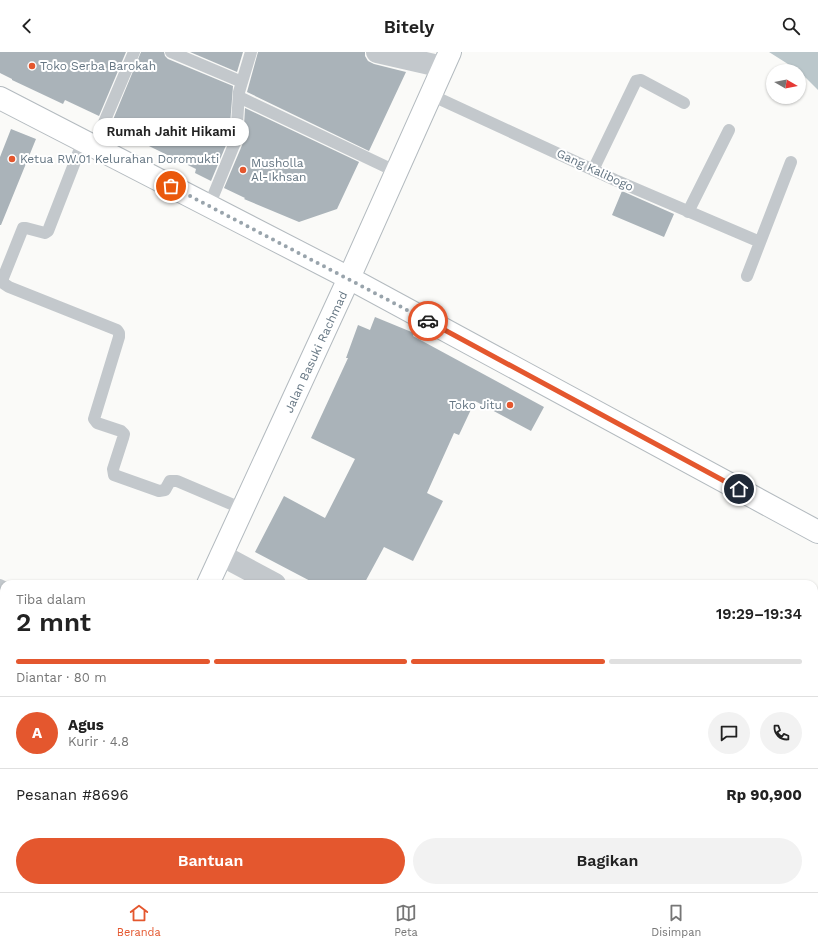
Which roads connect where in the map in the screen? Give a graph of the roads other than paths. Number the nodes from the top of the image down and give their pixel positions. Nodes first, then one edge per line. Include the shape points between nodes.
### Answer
1 (134, 52) edge
2 (171, 52) edge
3 (251, 52) edge
4 (377, 52) edge
5 (446, 60) edge
6 (242, 82) junction
7 (431, 95) junction
8 (239, 97) junction
9 (0, 98) edge
10 (684, 103) dead end
11 (729, 130) dead end
12 (88, 144) junction
13 (791, 162) dead end
14 (593, 170) junction
15 (397, 172) junction
16 (209, 206) junction
17 (688, 212) junction
18 (760, 242) junction
19 (747, 276) dead end
20 (349, 278) junction
21 (243, 509) junction
22 (818, 531) edge
23 (221, 555) junction
24 (210, 580) edge
25 (268, 580) edge

1 - 12 lane
2 - 6 lane
3 - 6 lane
4 - 5 street
5 - 7 street, Jalan Basuki Rachmad
6 - 8 lane
7 - 14 lane, Gang Kalibogo
7 - 15 street, Jalan Basuki Rachmad
8 - 15 lane
8 - 16 lane via 236,140
9 - 12 street
10 - 14 lane via 641,80 634,82
11 - 17 lane
12 - 16 street
12 - 21 lane via 48,231 45,233 23,228 2,281 4,285 119,333 94,419 124,434 113,474 159,491 165,490 170,481 176,481
13 - 18 lane
14 - 17 lane, Gang Kalibogo
15 - 20 street, Jalan Basuki Rachmad
16 - 20 street
17 - 18 lane, Gang Kalibogo
18 - 19 lane
20 - 21 street, Jalan Basuki Rachmad
20 - 22 street
21 - 23 street, Jalan Basuki Rachmad
23 - 24 street, Jalan Basuki Rachmad
23 - 25 street

